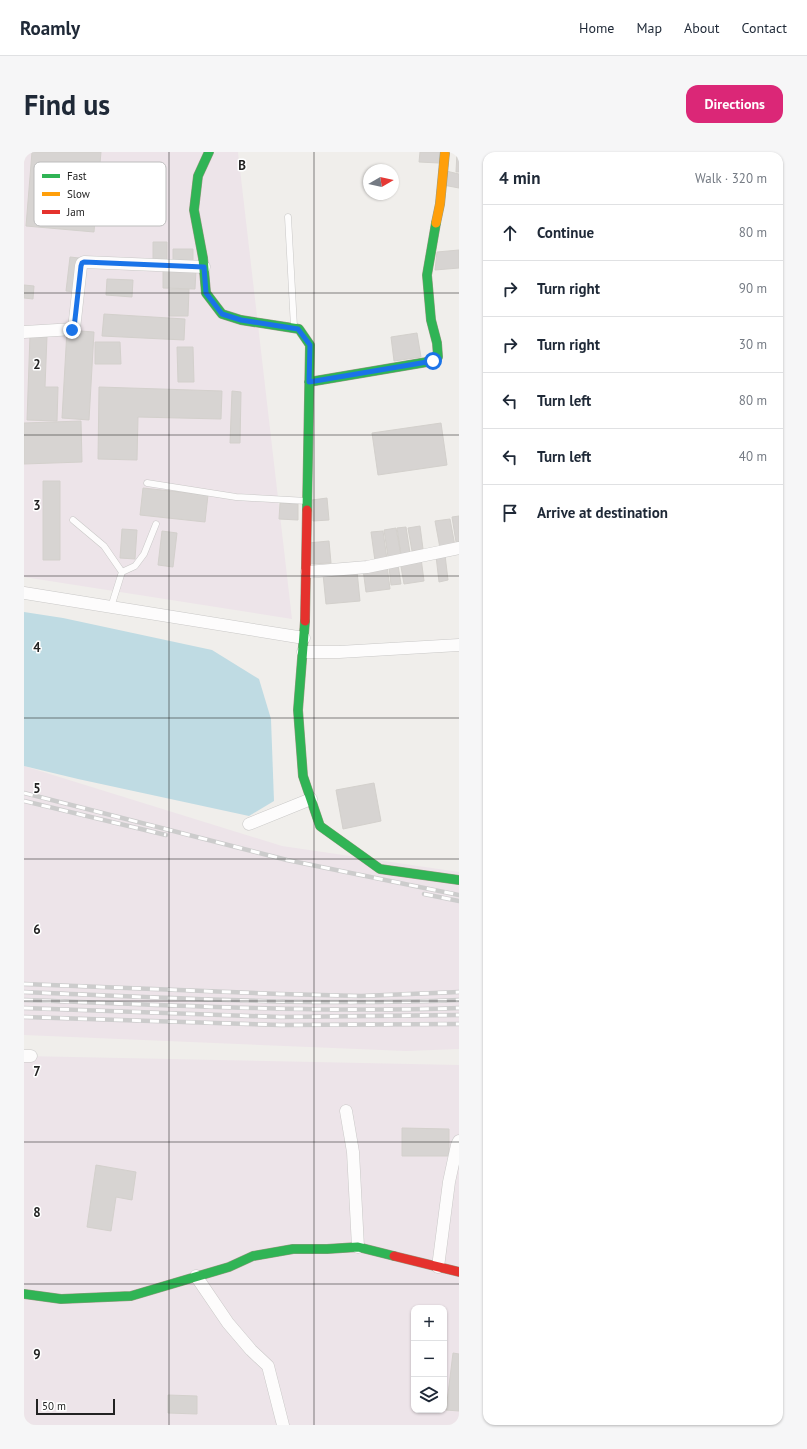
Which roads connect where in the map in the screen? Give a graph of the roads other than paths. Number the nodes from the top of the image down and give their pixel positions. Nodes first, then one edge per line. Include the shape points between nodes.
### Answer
1 (208, 152) edge
2 (445, 152) edge
3 (288, 217) dead end
4 (204, 267) junction
5 (294, 328) junction
6 (24, 332) edge
7 (309, 382) junction
8 (147, 483) dead end
9 (308, 501) junction
10 (73, 520) dead end
11 (156, 524) dead end
12 (459, 548) edge
13 (122, 572) junction
14 (307, 572) junction
15 (24, 593) edge
16 (111, 607) junction
17 (304, 638) junction
18 (459, 645) edge
19 (303, 652) junction
20 (311, 799) junction
21 (250, 824) dead end
22 (459, 880) edge
23 (346, 1110) dead end
24 (459, 1142) edge
25 (358, 1246) junction
26 (438, 1267) junction
27 (459, 1272) edge
28 (196, 1276) junction
29 (24, 1294) edge
30 (283, 1425) edge

1 - 4 street via 198,176 194,210
2 - 7 street via 440,204 427,275 431,320 438,357 433,361
3 - 5 lane
4 - 5 street via 206,293 222,314 241,320
4 - 6 street via 84,262 81,266 74,329
5 - 7 street via 298,329 310,345
7 - 9 street
8 - 9 lane via 236,497
9 - 14 street
10 - 13 lane via 104,546
11 - 13 lane via 144,554 135,566
12 - 14 street via 367,567
13 - 16 lane
14 - 17 street
15 - 16 street
16 - 17 street
17 - 19 street
18 - 19 street
19 - 20 street via 298,710 303,776
20 - 21 street
20 - 22 street via 320,826 380,869
23 - 25 street via 353,1152
24 - 26 street via 449,1182
25 - 26 street
25 - 28 street via 273,1252 253,1256 229,1267
26 - 27 street
28 - 29 street via 131,1296 61,1299
28 - 30 street via 228,1323 268,1366

